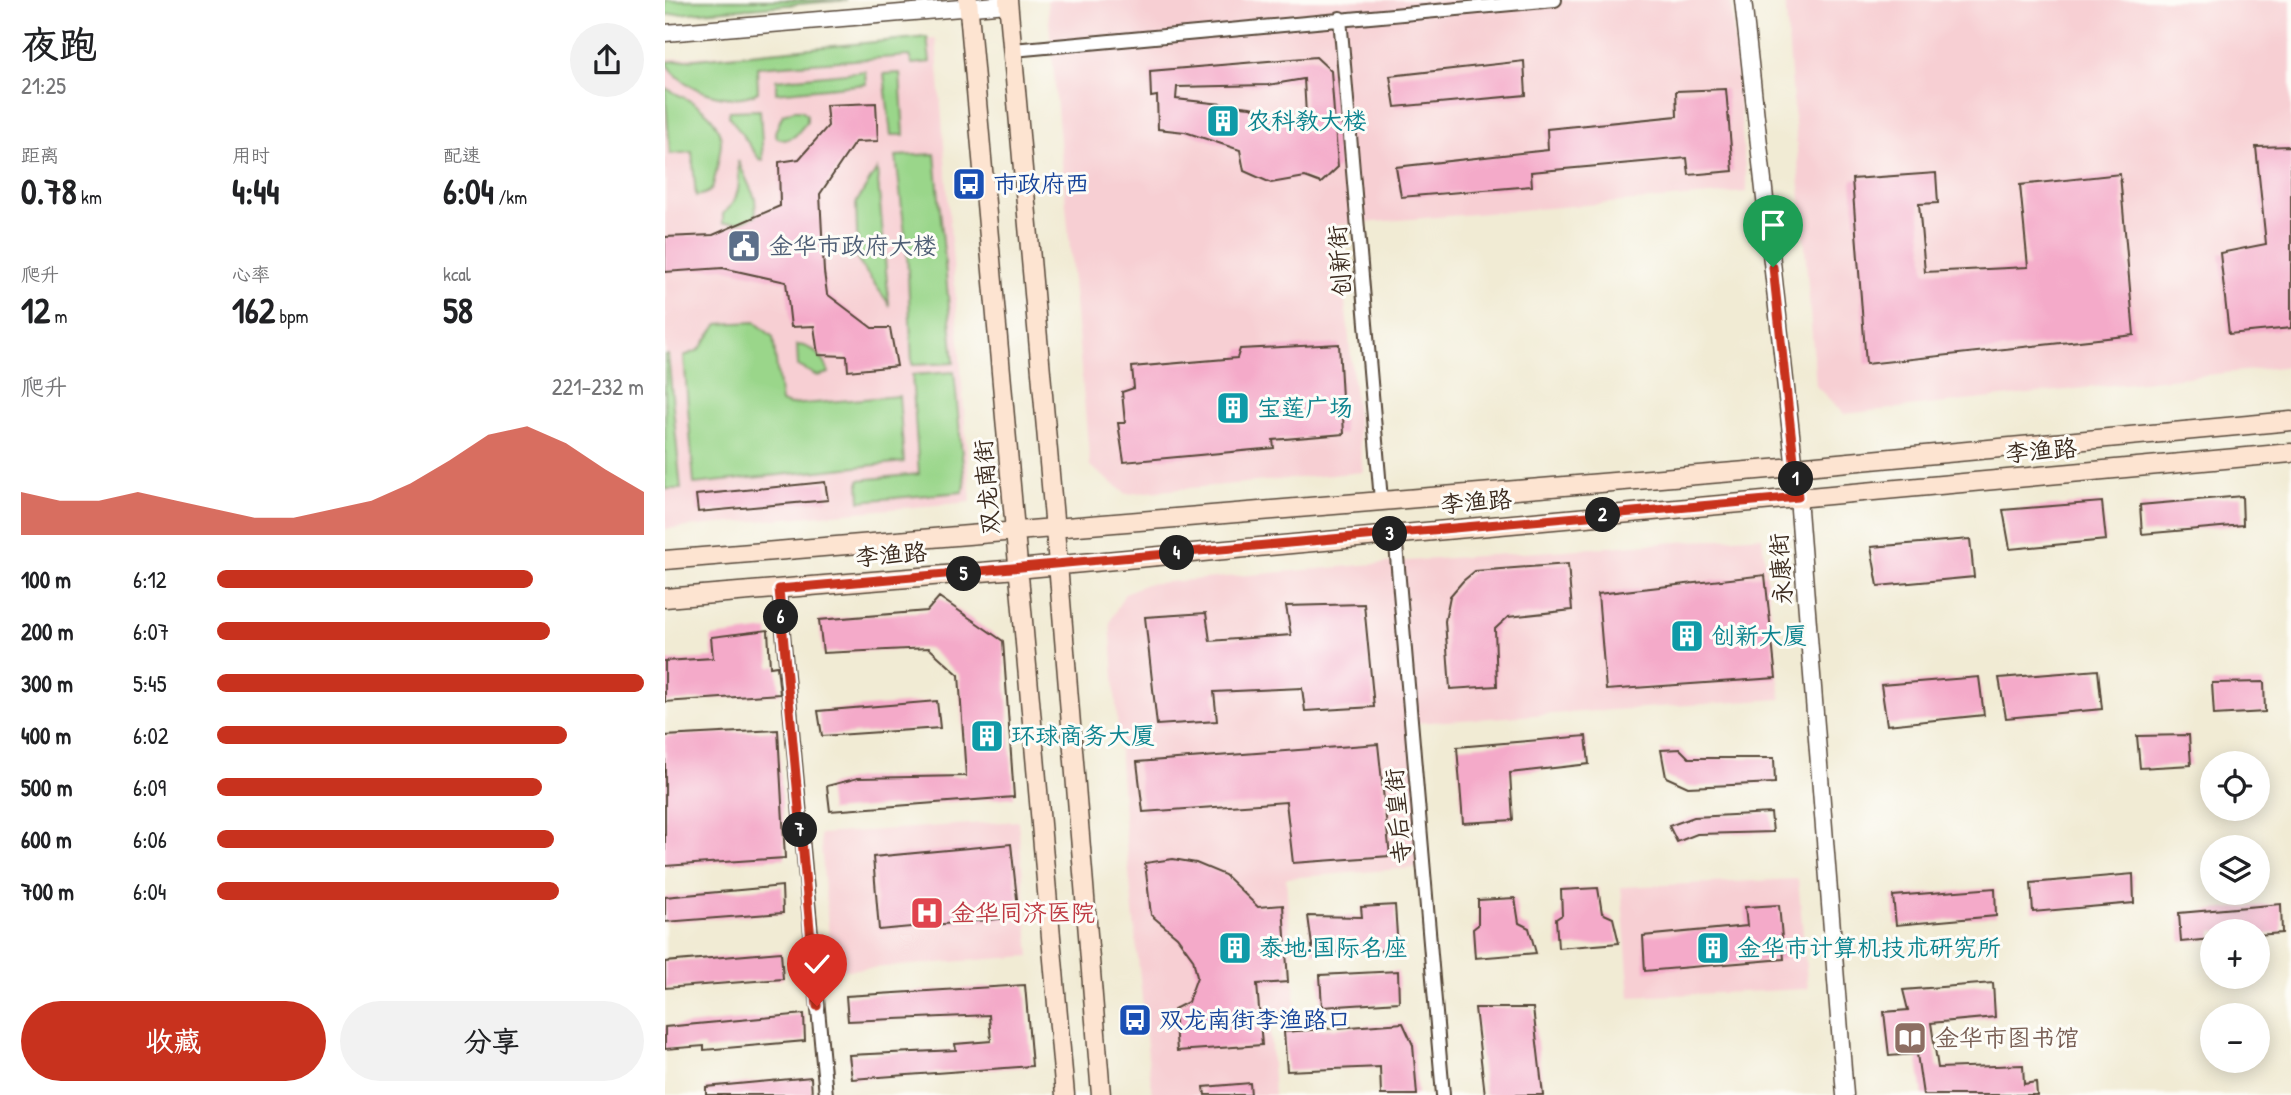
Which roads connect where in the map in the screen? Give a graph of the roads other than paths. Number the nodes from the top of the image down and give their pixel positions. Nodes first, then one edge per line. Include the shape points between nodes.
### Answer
1 (1555, 0) edge
2 (1743, 0) edge
3 (1008, 2) edge
4 (969, 4) edge
5 (1340, 18) junction
6 (665, 33) edge
7 (1013, 50) junction
8 (2291, 421) edge
9 (2291, 453) edge
10 (1795, 467) junction
11 (1798, 497) junction
12 (1381, 500) junction
13 (1053, 529) junction
14 (1017, 531) junction
15 (1395, 533) junction
16 (665, 560) edge
17 (1058, 564) junction
18 (1017, 569) junction
19 (779, 589) junction
20 (665, 598) edge
21 (826, 1095) edge
22 (1065, 1095) edge
23 (1101, 1095) edge
24 (1443, 1095) edge
25 (1845, 1095) edge

1 - 5 street
2 - 10 street, 永康街
3 - 4 street
3 - 7 main road
4 - 6 street
4 - 14 main road, 双龙南街
5 - 7 street
5 - 12 street, 创新街
7 - 13 main road
8 - 10 main road, 李渔路
9 - 11 main road, 李渔路
10 - 11 street, 永康街
10 - 12 main road, 李渔路
11 - 15 main road, 李渔路
11 - 25 street, 永康街
12 - 13 main road, 李渔路
13 - 14 main road, 李渔路
13 - 17 main road
14 - 16 main road, 李渔路
14 - 18 main road, 双龙南街
15 - 17 main road, 李渔路
15 - 24 street, 寺后皇街
17 - 18 main road, 李渔路
17 - 23 main road
18 - 19 main road, 李渔路
18 - 22 main road, 双龙南街
19 - 20 main road, 李渔路
19 - 21 street

